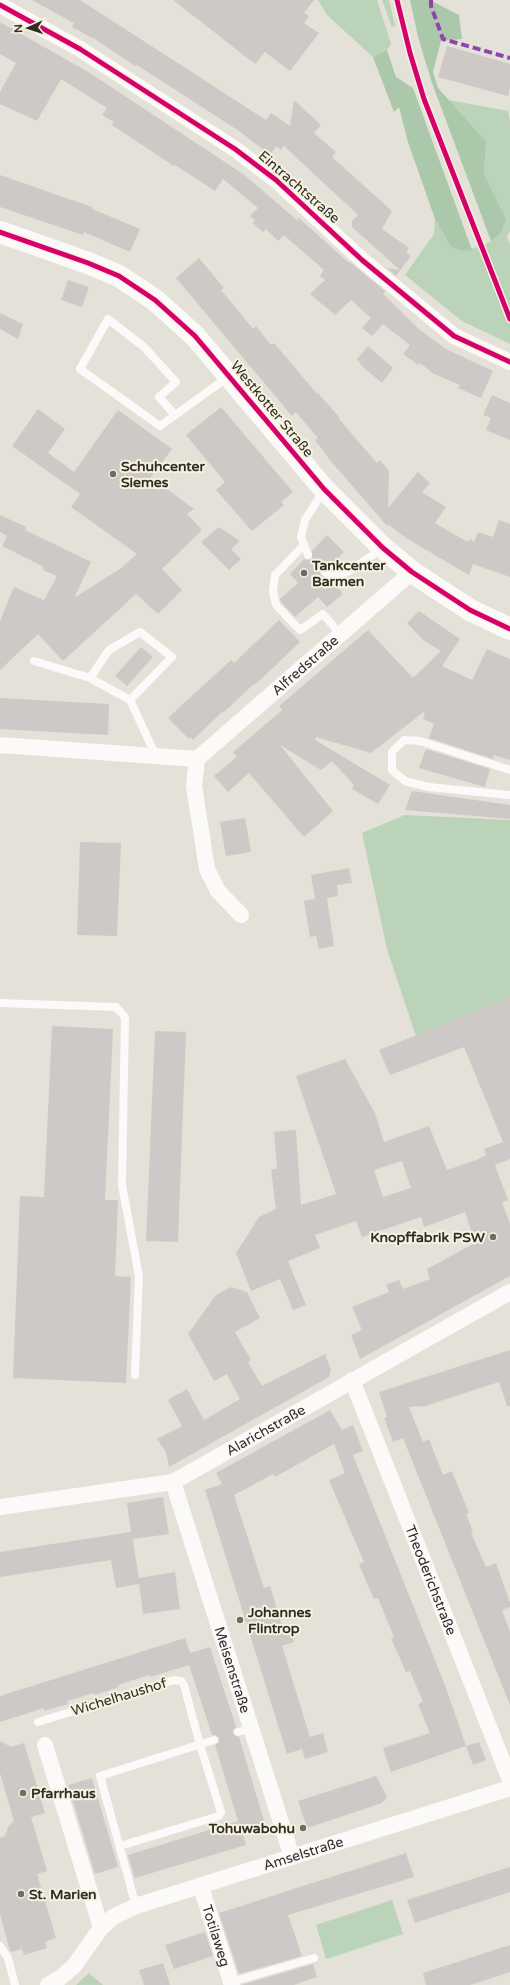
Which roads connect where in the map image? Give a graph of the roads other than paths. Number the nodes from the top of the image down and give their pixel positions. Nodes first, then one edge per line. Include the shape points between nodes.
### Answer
1 (0, 5) edge
2 (0, 232) edge
3 (510, 362) edge
4 (230, 376) junction
5 (176, 414) junction
6 (324, 490) junction
7 (304, 545) junction
8 (383, 548) junction
9 (308, 555) dead end
10 (325, 572) dead end
11 (412, 572) junction
12 (510, 629) edge
13 (341, 635) junction
14 (34, 661) dead end
15 (90, 678) junction
16 (130, 700) junction
17 (0, 745) edge
18 (156, 756) junction
19 (197, 758) junction
20 (510, 770) edge
21 (509, 796) edge
22 (241, 915) dead end
23 (0, 1003) edge
24 (510, 1292) edge
25 (135, 1375) dead end
26 (352, 1380) junction
27 (173, 1482) junction
28 (0, 1507) edge
29 (38, 1722) dead end
30 (214, 1740) dead end
31 (45, 1745) dead end
32 (200, 1745) junction
33 (510, 1780) edge
34 (510, 1788) edge
35 (120, 1846) junction
36 (292, 1857) junction
37 (201, 1887) junction
38 (136, 1906) junction
39 (101, 1928) junction
40 (0, 1946) edge
41 (314, 1958) dead end
42 (232, 1983) edge
43 (15, 1985) edge
44 (48, 1985) edge

1 - 3 street, Eintrachtstraße via 80,49 235,149 276,180 362,260 454,336
2 - 4 main road, Westkotter Straße via 53,249 119,276 155,300 195,336
4 - 5 lane
4 - 6 main road, Westkotter Straße
5 - 5 lane via 159,397 176,382 144,347 108,319 80,369 160,426
6 - 7 lane via 305,520 301,537
6 - 8 main road, Westkotter Straße
7 - 9 lane
7 - 13 lane via 275,575 273,591 276,605 300,630 323,614
8 - 10 lane via 340,575 330,576
8 - 11 main road, Westkotter Straße
11 - 12 main road, Westkotter Straße via 470,610
11 - 13 street, Alfredstraße
13 - 19 street, Alfredstraße
14 - 15 lane
15 - 16 lane
15 - 16 lane via 109,650 140,632 172,657
16 - 18 lane
17 - 18 street
18 - 19 street
19 - 22 street via 194,786 208,870 218,891
20 - 21 lane via 420,741 404,740 392,752 392,770 406,782
23 - 25 lane via 116,1007 125,1017 122,1185 139,1276
24 - 26 street, Alarichstraße
26 - 27 street, Alarichstraße
26 - 33 street, Theoderichstraße
27 - 28 street, Alarichstraße
27 - 36 street, Meisenstraße via 245,1730
29 - 32 lane, Wichelhaushof via 174,1680 181,1681 184,1685
30 - 32 lane
31 - 39 street
32 - 35 lane via 100,1776
32 - 35 lane, Wichelhaushof via 221,1812 219,1816
34 - 36 street, Amselstraße
35 - 38 lane
36 - 37 street, Amselstraße
37 - 38 street, Amselstraße
37 - 42 street, Totilaweg
38 - 39 street, Amselstraße via 113,1917
39 - 44 street, Amselstraße via 74,1966
40 - 43 lane via 8,1958
41 - 42 lane

